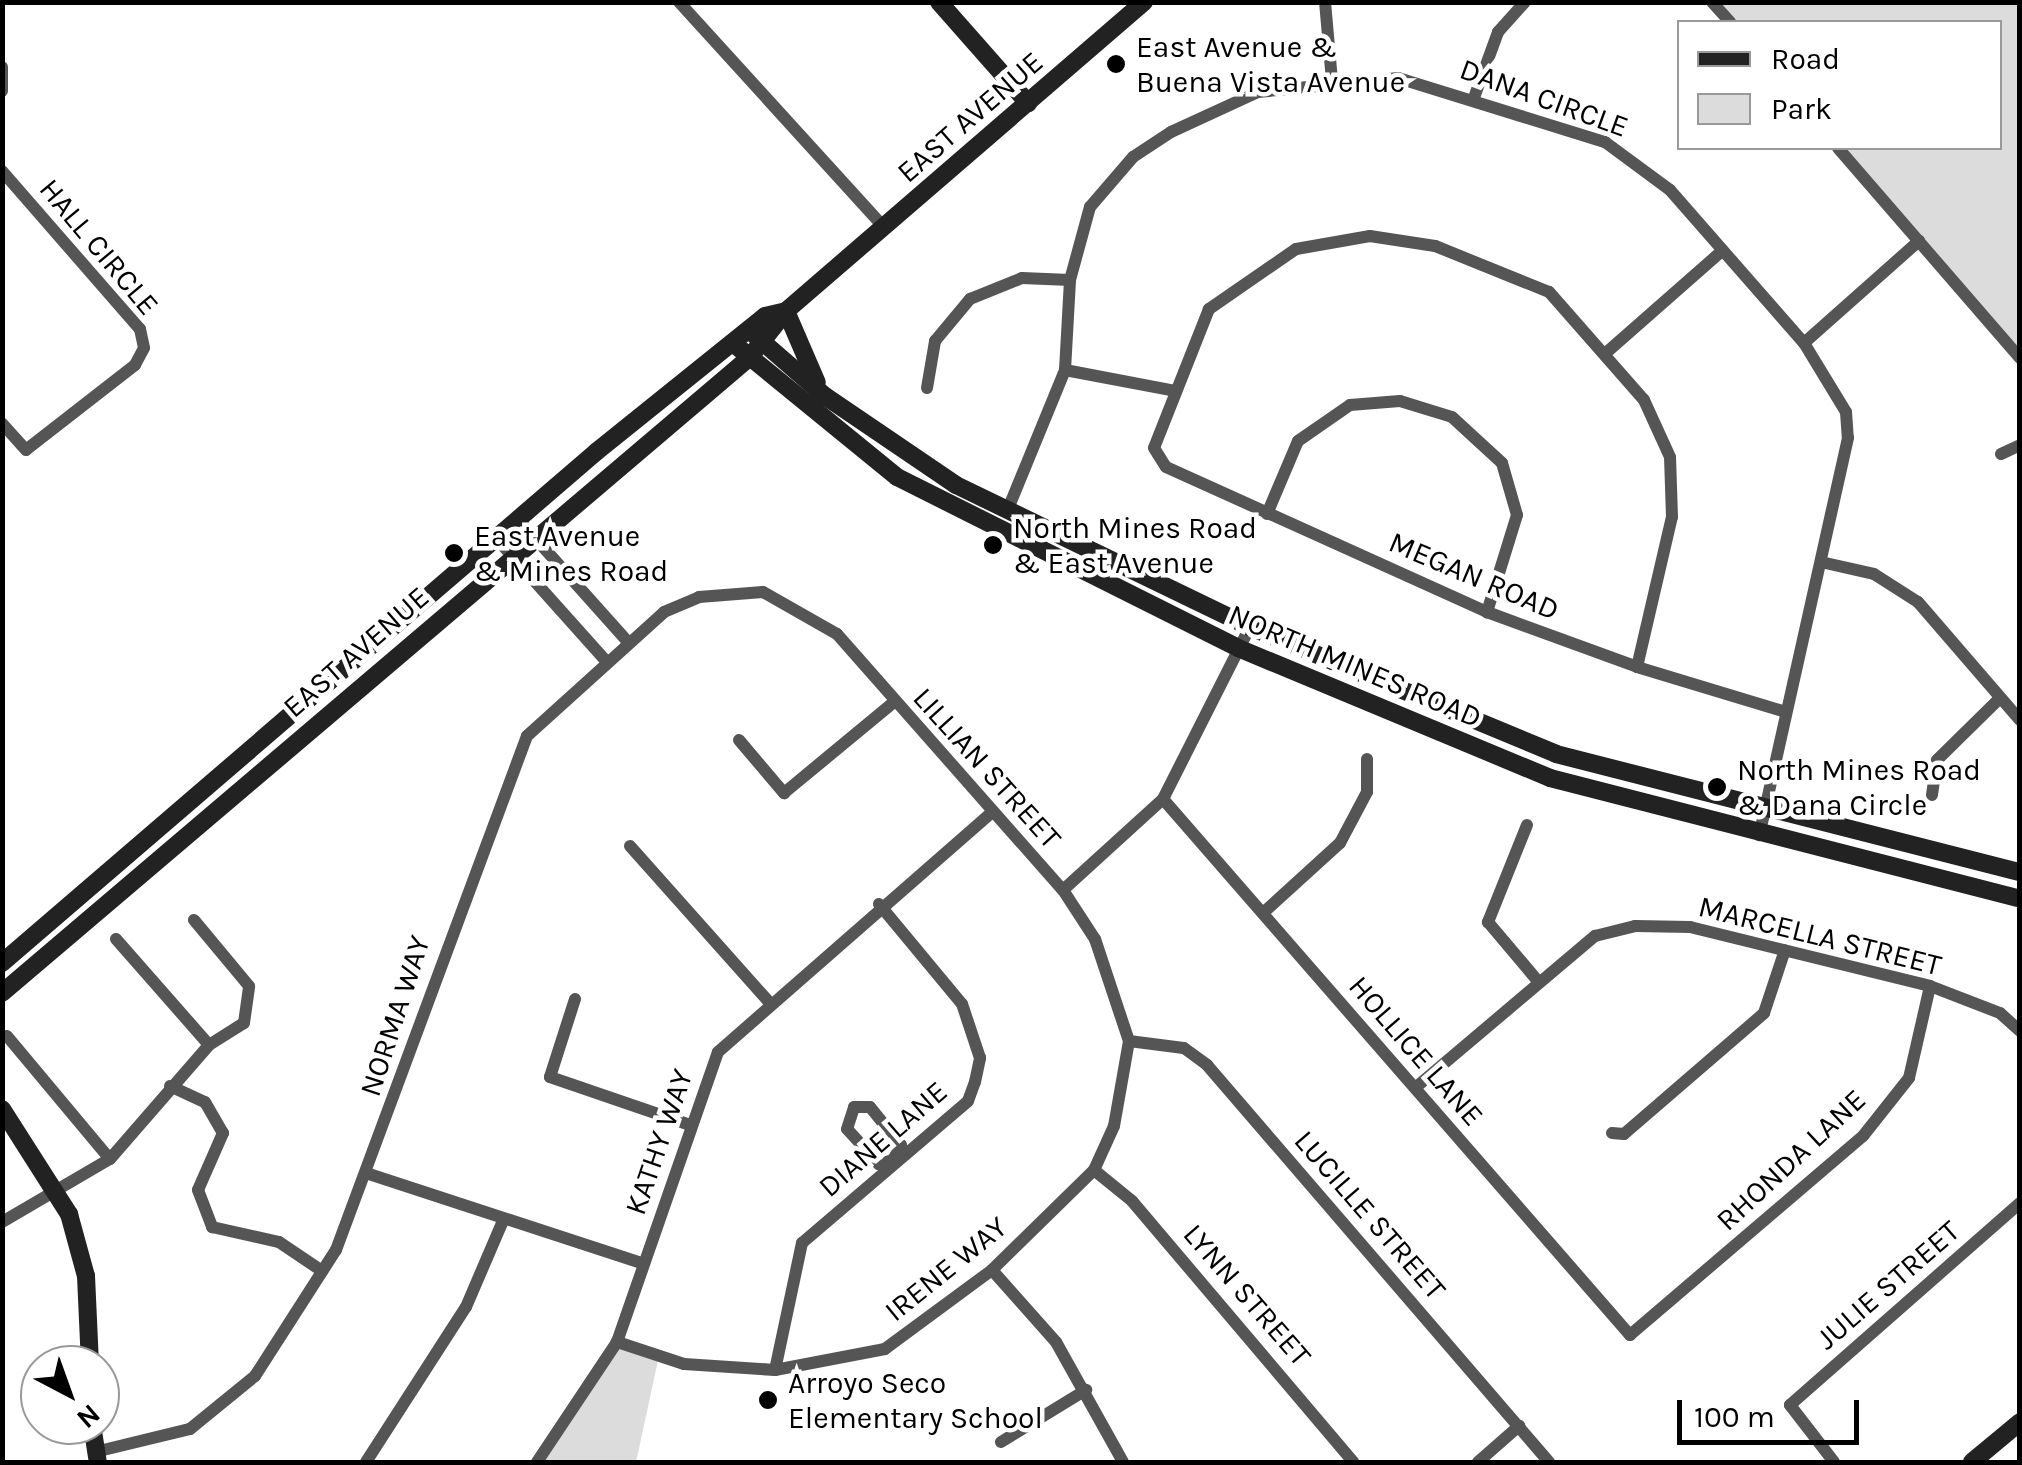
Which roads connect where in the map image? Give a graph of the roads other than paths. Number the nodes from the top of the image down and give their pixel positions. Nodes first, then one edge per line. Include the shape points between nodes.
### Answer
1 (679, 2) edge
2 (939, 2) edge
3 (1144, 2) edge
4 (1325, 2) edge
5 (1525, 2) edge
6 (2, 67) edge
7 (1332, 80) junction
8 (2, 92) edge
9 (1475, 94) junction
10 (1028, 103) junction
11 (1840, 150) edge
12 (2, 171) edge
13 (884, 227) junction
14 (1919, 241) junction
15 (1722, 250) junction
16 (1070, 280) junction
17 (786, 311) junction
18 (749, 330) junction
19 (1804, 343) junction
20 (734, 344) junction
21 (756, 351) junction
22 (1607, 352) junction
23 (2020, 358) edge
24 (1066, 370) junction
25 (927, 388) dead end
26 (1171, 390) junction
27 (825, 396) junction
28 (2, 424) edge
29 (2020, 445) edge
30 (2001, 454) dead end
31 (892, 473) junction
32 (1008, 509) junction
33 (1267, 514) junction
34 (518, 519) junction
35 (534, 536) junction
36 (496, 538) junction
37 (511, 554) junction
38 (1822, 562) junction
39 (740, 590) joint
40 (1487, 612) junction
41 (1250, 627) junction
42 (626, 640) junction
43 (1238, 648) junction
44 (604, 658) junction
45 (1638, 666) junction
46 (2000, 698) junction
47 (894, 702) junction
48 (1784, 711) junction
49 (2020, 720) edge
50 (739, 740) dead end
51 (1367, 759) dead end
52 (1932, 795) dead end
53 (1163, 800) junction
54 (1764, 810) junction
55 (991, 812) junction
56 (1527, 825) dead end
57 (1760, 834) junction
58 (630, 846) dead end
59 (2020, 872) edge
60 (1063, 890) junction
61 (2020, 899) edge
62 (879, 904) junction
63 (1263, 913) junction
64 (194, 920) dead end
65 (116, 939) dead end
66 (1784, 950) junction
67 (2, 963) edge
68 (1537, 980) junction
69 (1930, 986) junction
70 (2, 993) edge
71 (575, 998) dead end
72 (768, 1001) junction
73 (2020, 1031) edge
74 (6, 1036) dead end
75 (1129, 1041) junction
76 (209, 1046) junction
77 (170, 1086) junction
78 (1415, 1088) junction
79 (2, 1108) edge
80 (687, 1124) junction
81 (1612, 1133) dead end
82 (110, 1159) junction
83 (893, 1160) junction
84 (1094, 1170) junction
85 (369, 1174) junction
86 (59, 1192) junction
87 (2020, 1203) edge
88 (2, 1222) edge
89 (502, 1223) junction
90 (644, 1264) junction
91 (992, 1270) junction
92 (322, 1272) junction
93 (1630, 1336) joint
94 (617, 1342) junction
95 (89, 1345) edge
96 (774, 1370) junction
97 (1086, 1390) junction
98 (2020, 1422) edge
99 (1519, 1426) junction
100 (1001, 1442) dead end
101 (96, 1457) edge
102 (366, 1462) edge
103 (537, 1462) edge
104 (1123, 1462) edge
105 (1353, 1462) edge
106 (1478, 1462) edge
107 (1549, 1462) edge
108 (1834, 1462) edge
109 (1972, 1462) edge

1 - 13 street
2 - 10 main road
3 - 10 main road, EAST AVENUE
4 - 7 street
5 - 9 street via 1498,32
6 - 8 street
7 - 9 street, DANA CIRCLE via 1398,78
7 - 16 street, DANA CIRCLE via 1258,92 1133,157 1090,207
9 - 15 street, DANA CIRCLE via 1627,152
10 - 13 main road, EAST AVENUE
11 - 14 street
12 - 28 street, HALL CIRCLE via 140,328 144,348 135,364 26,450
13 - 17 main road, EAST AVENUE
14 - 19 street
14 - 23 street
15 - 19 street, DANA CIRCLE
15 - 22 street
16 - 24 street, DANA CIRCLE
16 - 25 street via 1022,278 970,299 935,341
17 - 18 main road, EAST AVENUE
17 - 21 main road, EAST AVENUE
17 - 27 main road via 796,350
18 - 20 main road, EAST AVENUE
18 - 21 main road, NORTH MINES ROAD
19 - 38 street, DANA CIRCLE via 1846,412
20 - 21 main road, NORTH MINES ROAD
20 - 34 main road, EAST AVENUE
21 - 27 main road, NORTH MINES ROAD
21 - 31 main road, NORTH MINES ROAD
21 - 35 main road, EAST AVENUE
22 - 26 street via 1527,280 1434,246 1370,236 1296,250 1228,289 1192,334
22 - 45 street via 1658,425 1674,492
24 - 26 street
24 - 32 street, DANA CIRCLE
26 - 33 street, MEGAN ROAD via 1157,458
27 - 32 main road, NORTH MINES ROAD
29 - 30 street
31 - 32 main road via 987,514
31 - 43 main road, NORTH MINES ROAD
32 - 41 main road, NORTH MINES ROAD
33 - 40 street, MEGAN ROAD
33 - 40 street via 1298,441 1327,418 1379,399 1442,412 1491,446 1511,484 1515,536
34 - 35 street
34 - 36 main road, EAST AVENUE
35 - 37 main road, EAST AVENUE
35 - 42 street
36 - 37 street
36 - 67 main road, EAST AVENUE
37 - 44 street
37 - 70 main road, EAST AVENUE
38 - 46 street via 1896,585
38 - 48 street, DANA CIRCLE
39 - 42 street, NORMA WAY via 664,612
39 - 47 street, LILLIAN STREET via 763,592 838,634
40 - 45 street, MEGAN ROAD
41 - 43 street
41 - 54 main road, NORTH MINES ROAD via 1556,754
42 - 44 street, NORMA WAY
43 - 53 street
43 - 57 main road, NORTH MINES ROAD via 1550,778
44 - 85 street, NORMA WAY via 527,736 512,765
45 - 48 street, MEGAN ROAD
46 - 49 street
46 - 52 street via 1937,760
47 - 50 street via 784,793
47 - 55 street, LILLIAN STREET
48 - 54 street, DANA CIRCLE
51 - 63 street via 1367,792 1340,843
53 - 60 street
53 - 63 street, HOLLICE LANE
54 - 57 street, DANA CIRCLE
54 - 59 main road, NORTH MINES ROAD
55 - 60 street, LILLIAN STREET
55 - 62 street, KATHY WAY
56 - 68 street via 1488,922
57 - 61 main road, NORTH MINES ROAD
58 - 72 street
60 - 75 street, LILLIAN STREET via 1095,940
62 - 72 street, KATHY WAY
62 - 83 street, DIANE LANE via 962,1004 980,1058 968,1101
63 - 78 street, HOLLICE LANE
64 - 76 street via 249,986 244,1024
65 - 76 street
66 - 68 street, MARCELLA STREET via 1690,928 1634,926 1595,936
66 - 69 street, MARCELLA STREET
66 - 81 street via 1764,1013 1624,1134
68 - 78 street, MARCELLA STREET
69 - 73 street, MARCELLA STREET via 2000,1012
69 - 93 street, RHONDA LANE via 1909,1078 1863,1136
71 - 80 street via 550,1076
72 - 80 street, KATHY WAY via 718,1052
74 - 82 street
75 - 84 street, IRENE WAY via 1114,1126
75 - 99 street, LUCILLE STREET via 1184,1048 1207,1065
76 - 77 street
77 - 82 street
77 - 92 street via 205,1102 224,1132 198,1190 212,1227 279,1242
78 - 93 street, HOLLICE LANE
79 - 86 main road
80 - 90 street, KATHY WAY
82 - 86 street
83 - 83 street via 879,1164 847,1129 854,1107 870,1107 901,1145
83 - 96 street, DIANE LANE via 802,1243
84 - 91 street, IRENE WAY
84 - 105 street, LYNN STREET via 1145,1216
85 - 89 street
85 - 92 street, NORMA WAY
86 - 88 street
86 - 95 main road via 86,1276
87 - 108 street, JULIE STREET via 1790,1405
89 - 90 street
89 - 102 street via 466,1307
90 - 94 street, KATHY WAY
91 - 96 street, IRENE WAY via 885,1349
91 - 97 street
92 - 101 street, NORMA WAY via 255,1376 190,1429
94 - 96 street, IRENE WAY via 684,1364
94 - 103 street, KATHY WAY
97 - 100 street
97 - 104 street
98 - 109 main road
99 - 106 street
99 - 107 street, LUCILLE STREET

